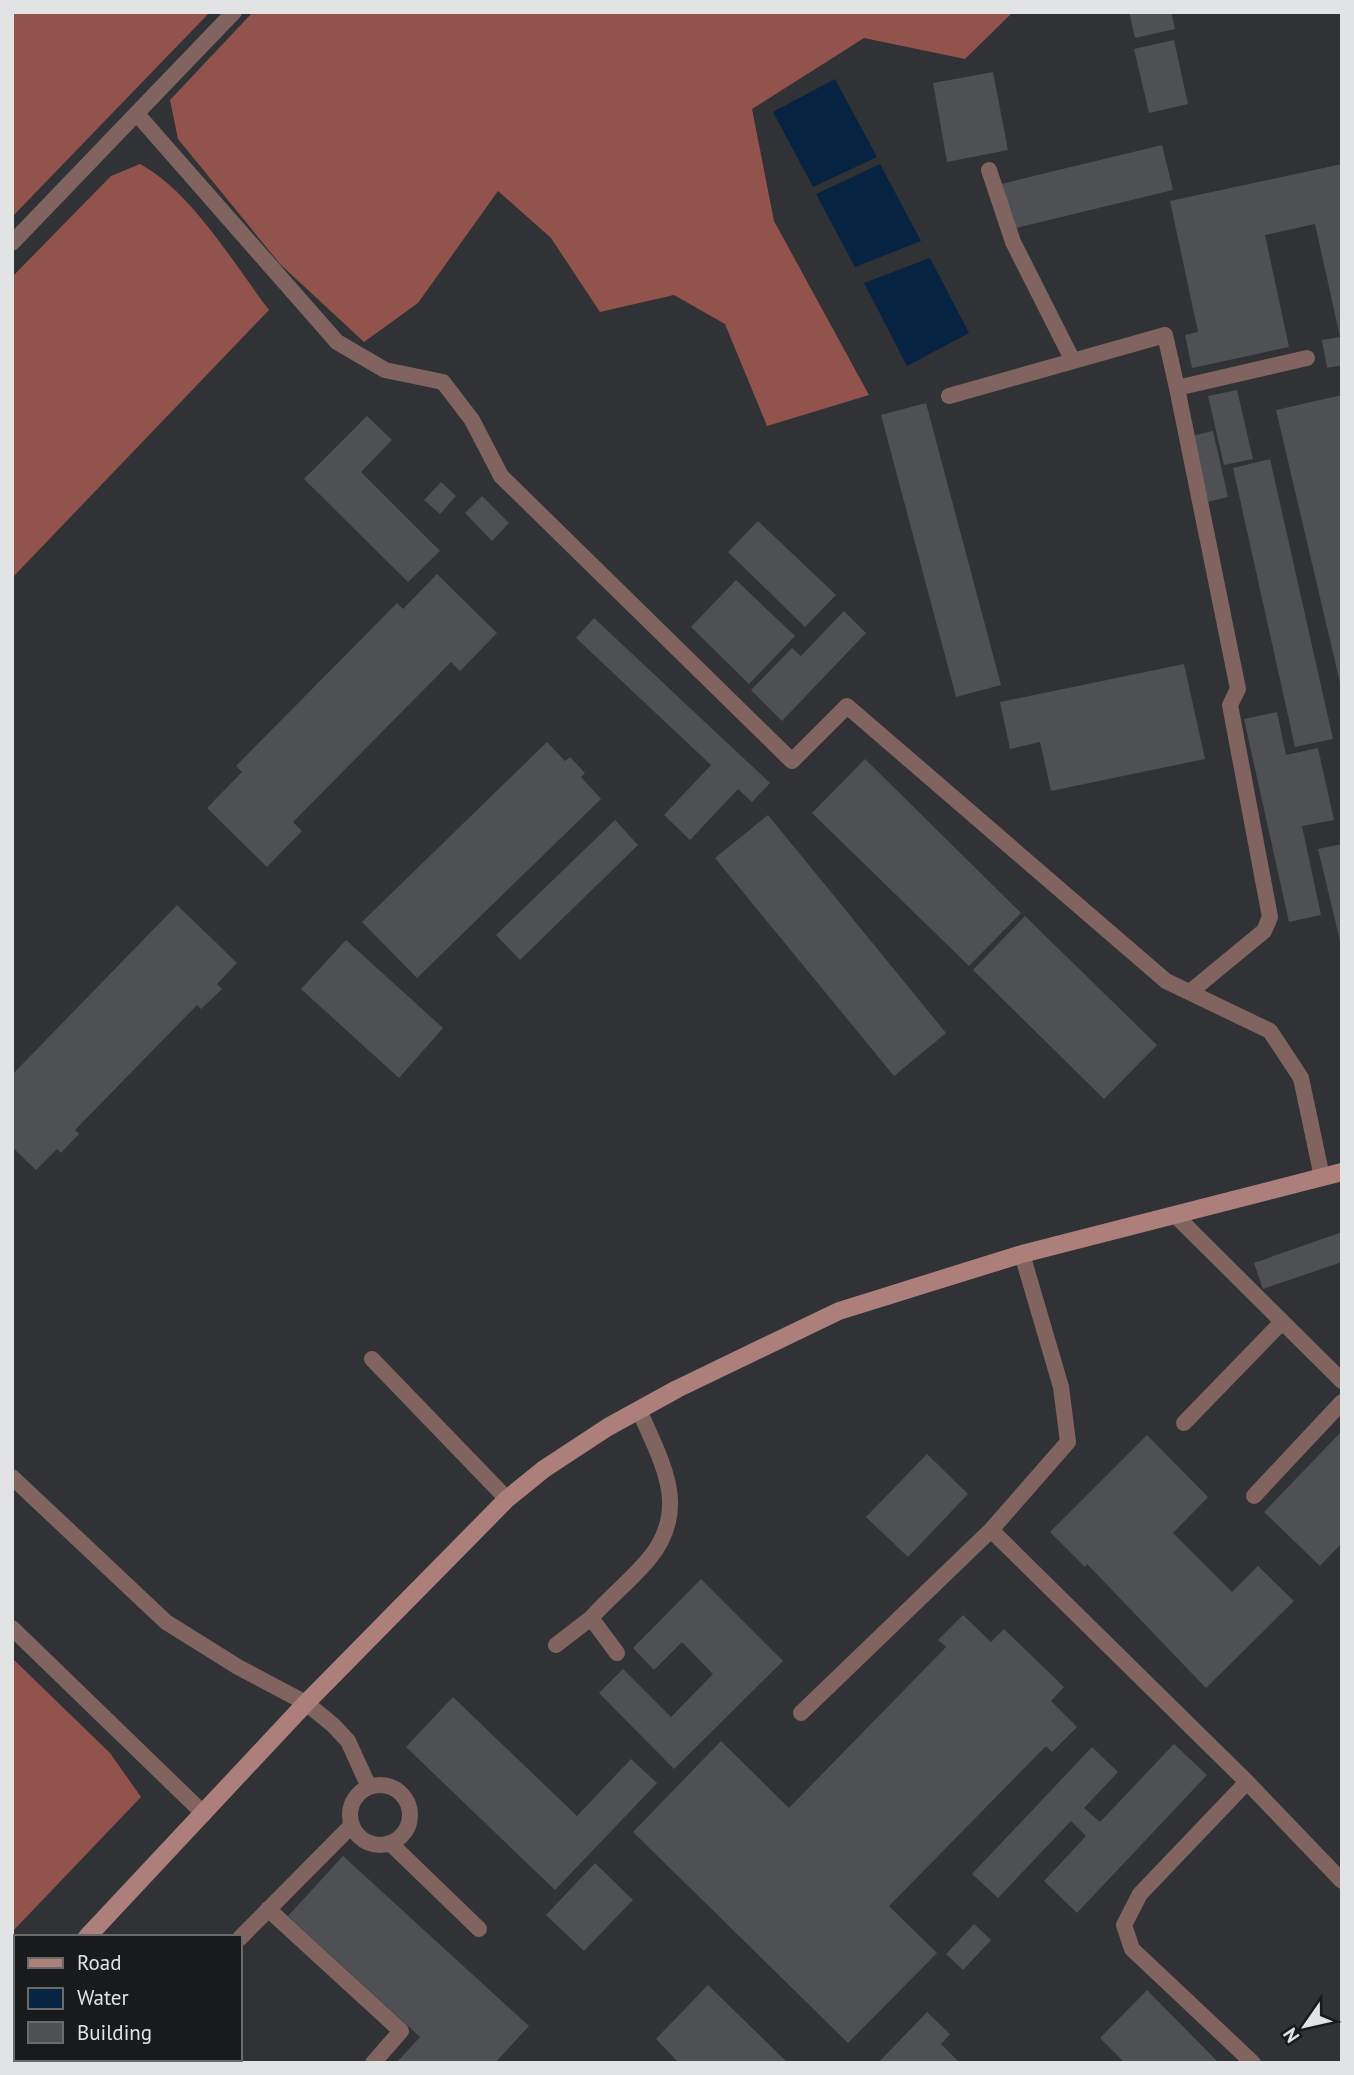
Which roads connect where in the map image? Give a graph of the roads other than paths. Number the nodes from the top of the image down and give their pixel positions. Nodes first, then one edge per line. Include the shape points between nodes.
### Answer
1 (234, 12) edge
2 (136, 114) junction
3 (989, 170) dead end
4 (12, 243) edge
5 (1307, 358) dead end
6 (1072, 359) junction
7 (1177, 388) junction
8 (949, 396) dead end
9 (1190, 992) junction
10 (1342, 1172) edge
11 (1322, 1177) junction
12 (1175, 1215) junction
13 (1022, 1254) junction
14 (1282, 1322) junction
15 (372, 1359) dead end
16 (1342, 1381) edge
17 (1342, 1402) edge
18 (639, 1410) junction
19 (1184, 1423) dead end
20 (12, 1477) edge
21 (1254, 1496) dead end
22 (507, 1499) junction
23 (991, 1530) junction
24 (591, 1619) junction
25 (12, 1628) edge
26 (556, 1645) dead end
27 (617, 1653) dead end
28 (306, 1703) junction
29 (801, 1713) dead end
30 (1247, 1782) junction
31 (369, 1787) junction
32 (204, 1814) junction
33 (352, 1825) junction
34 (390, 1843) junction
35 (1342, 1881) edge
36 (268, 1909) junction
37 (479, 1929) dead end
38 (89, 1935) edge
39 (242, 1936) edge
40 (373, 2063) edge
41 (1253, 2063) edge

1 - 2 lane
2 - 4 lane
2 - 9 lane via 337,342 384,370 443,382 472,420 501,476 792,761 847,706 1166,981
3 - 6 lane via 1013,242
5 - 7 lane
6 - 7 lane via 1166,335
6 - 8 lane
7 - 9 lane via 1238,689 1230,705 1270,917 1264,931
9 - 11 lane via 1270,1031 1301,1078
10 - 11 street
11 - 12 street
12 - 13 street
12 - 14 lane
13 - 18 street via 839,1311
13 - 23 lane via 1061,1387 1068,1442
14 - 16 lane
14 - 19 lane
15 - 22 lane
17 - 21 lane
18 - 22 street via 544,1469
18 - 24 lane via 661,1461 673,1505 668,1532 648,1561
20 - 28 lane via 166,1622
22 - 28 street
23 - 29 lane
23 - 30 lane
24 - 26 lane
24 - 27 lane
25 - 32 lane
28 - 31 lane via 348,1741
28 - 32 street
30 - 35 lane
30 - 41 lane via 1140,1894 1124,1925 1132,1949
31 - 33 lane via 352,1802
31 - 34 lane via 392,1787 408,1805 407,1828
32 - 38 street
33 - 34 lane via 367,1842
33 - 36 lane
34 - 37 lane
36 - 39 lane
36 - 40 lane via 401,2031

